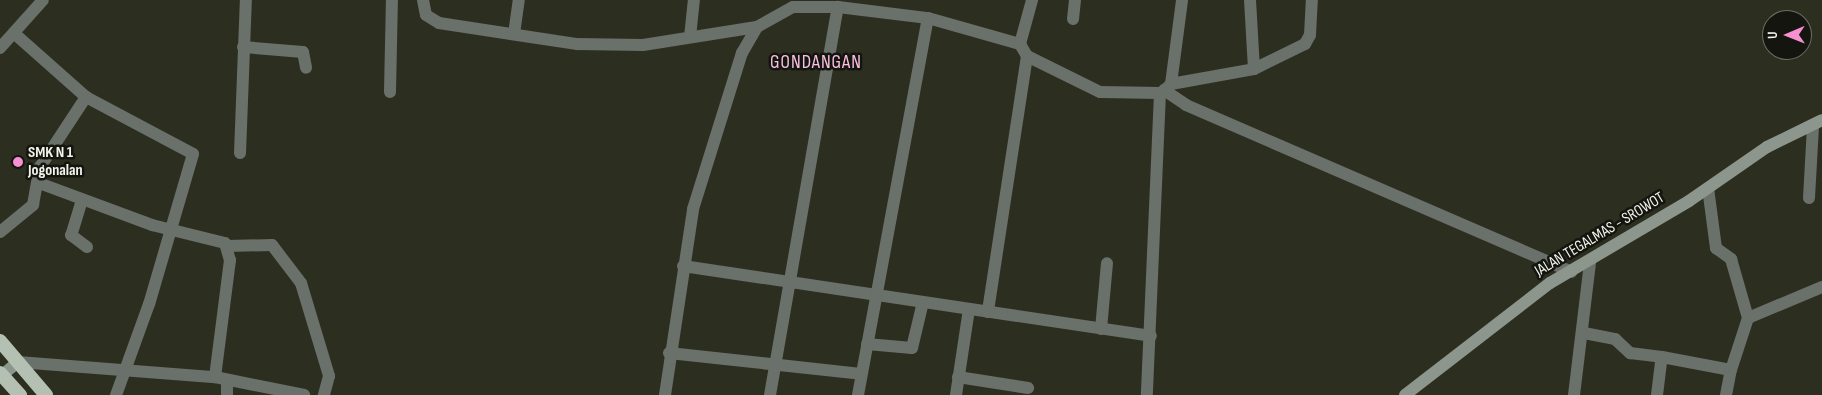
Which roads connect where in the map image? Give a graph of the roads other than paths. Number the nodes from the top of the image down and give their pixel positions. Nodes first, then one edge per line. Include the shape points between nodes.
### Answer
1 (43, 0) edge
2 (246, 0) edge
3 (392, 0) edge
4 (423, 0) edge
5 (519, 0) edge
6 (694, 0) edge
7 (1032, 0) edge
8 (1075, 0) edge
9 (1182, 0) edge
10 (1250, 0) edge
11 (1312, 0) edge
12 (793, 4) edge
13 (838, 7) junction
14 (928, 18) junction
15 (1072, 19) dead end
16 (757, 27) junction
17 (15, 34) junction
18 (514, 34) junction
19 (690, 37) junction
20 (1020, 44) junction
21 (243, 47) junction
22 (0, 48) edge
23 (1027, 56) junction
24 (306, 68) dead end
25 (1254, 69) junction
26 (1165, 89) junction
27 (390, 92) dead end
28 (86, 97) junction
29 (1817, 123) edge
30 (240, 152) dead end
31 (39, 182) junction
32 (1708, 188) junction
33 (1809, 198) dead end
34 (82, 200) junction
35 (168, 229) junction
36 (0, 232) edge
37 (87, 246) dead end
38 (226, 246) junction
39 (1107, 263) dead end
40 (1590, 263) junction
41 (683, 266) junction
42 (1571, 272) junction
43 (792, 283) junction
44 (1822, 287) edge
45 (878, 296) junction
46 (924, 302) junction
47 (969, 309) junction
48 (988, 312) junction
49 (1748, 318) junction
50 (1101, 329) junction
51 (1584, 334) junction
52 (1151, 336) junction
53 (0, 341) edge
54 (867, 344) junction
55 (669, 353) junction
56 (1662, 358) junction
57 (18, 362) junction
58 (776, 366) junction
59 (1731, 370) junction
60 (126, 372) junction
61 (861, 374) junction
62 (1, 375) edge
63 (958, 377) junction
64 (221, 378) junction
65 (1028, 388) dead end
66 (260, 389) edge
67 (20, 395) edge
68 (46, 395) edge
69 (116, 395) edge
70 (227, 395) edge
71 (304, 395) edge
72 (324, 395) edge
73 (665, 395) edge
74 (770, 395) edge
75 (858, 395) edge
76 (956, 395) edge
77 (1147, 395) edge
78 (1405, 395) edge
79 (1574, 395) edge
80 (1657, 395) edge
81 (1726, 395) edge

1 - 17 street
2 - 21 street
3 - 27 street
4 - 18 street via 426,15 439,23
5 - 18 street
6 - 19 street
7 - 20 street
8 - 15 street
9 - 26 street
10 - 25 street
11 - 25 street via 1310,34 1305,44
12 - 13 street
12 - 16 street
13 - 14 street
13 - 43 street
14 - 20 street
14 - 45 street
16 - 19 street
16 - 41 street via 742,53 693,208
17 - 22 street
17 - 28 street
18 - 19 street via 596,44 644,45
20 - 23 street
21 - 24 street via 303,52
21 - 30 street
23 - 26 street via 1100,92
23 - 48 street
25 - 26 street
26 - 42 street via 1195,109
26 - 52 street
28 - 31 street via 47,153
28 - 35 street via 191,150 193,158
29 - 32 main road, JALAN TEGALMAS - SROWOT via 1767,147
29 - 33 street
31 - 34 street
31 - 36 street via 30,208
32 - 40 main road, JALAN TEGALMAS - SROWOT
32 - 49 street via 1716,248 1731,259
34 - 35 street
34 - 37 street via 71,235
35 - 38 street via 221,240
35 - 60 street
38 - 64 street via 230,260
38 - 72 street via 272,245 301,283 329,376
39 - 50 street
40 - 42 main road, JALAN TEGALMAS - SROWOT
40 - 51 street
41 - 43 street
41 - 55 street
42 - 78 main road, JALAN TEGALMAS - SROWOT via 1536,293
43 - 45 street
43 - 58 street
44 - 49 street
45 - 46 street
45 - 54 street
46 - 47 street
46 - 54 street via 912,348
47 - 48 street
47 - 63 street
48 - 50 street
49 - 59 street
50 - 52 street
51 - 56 street via 1615,339 1630,353
51 - 79 street
52 - 77 street
53 - 57 highway
54 - 61 street
55 - 58 street
55 - 73 street
56 - 59 street
56 - 80 street
57 - 60 street via 67,363
57 - 62 main road
57 - 68 highway
58 - 61 street
58 - 74 street
59 - 81 street
60 - 64 street
60 - 69 street
61 - 75 street
62 - 67 highway
63 - 65 street
63 - 76 street
64 - 66 street
64 - 70 street
66 - 71 street

